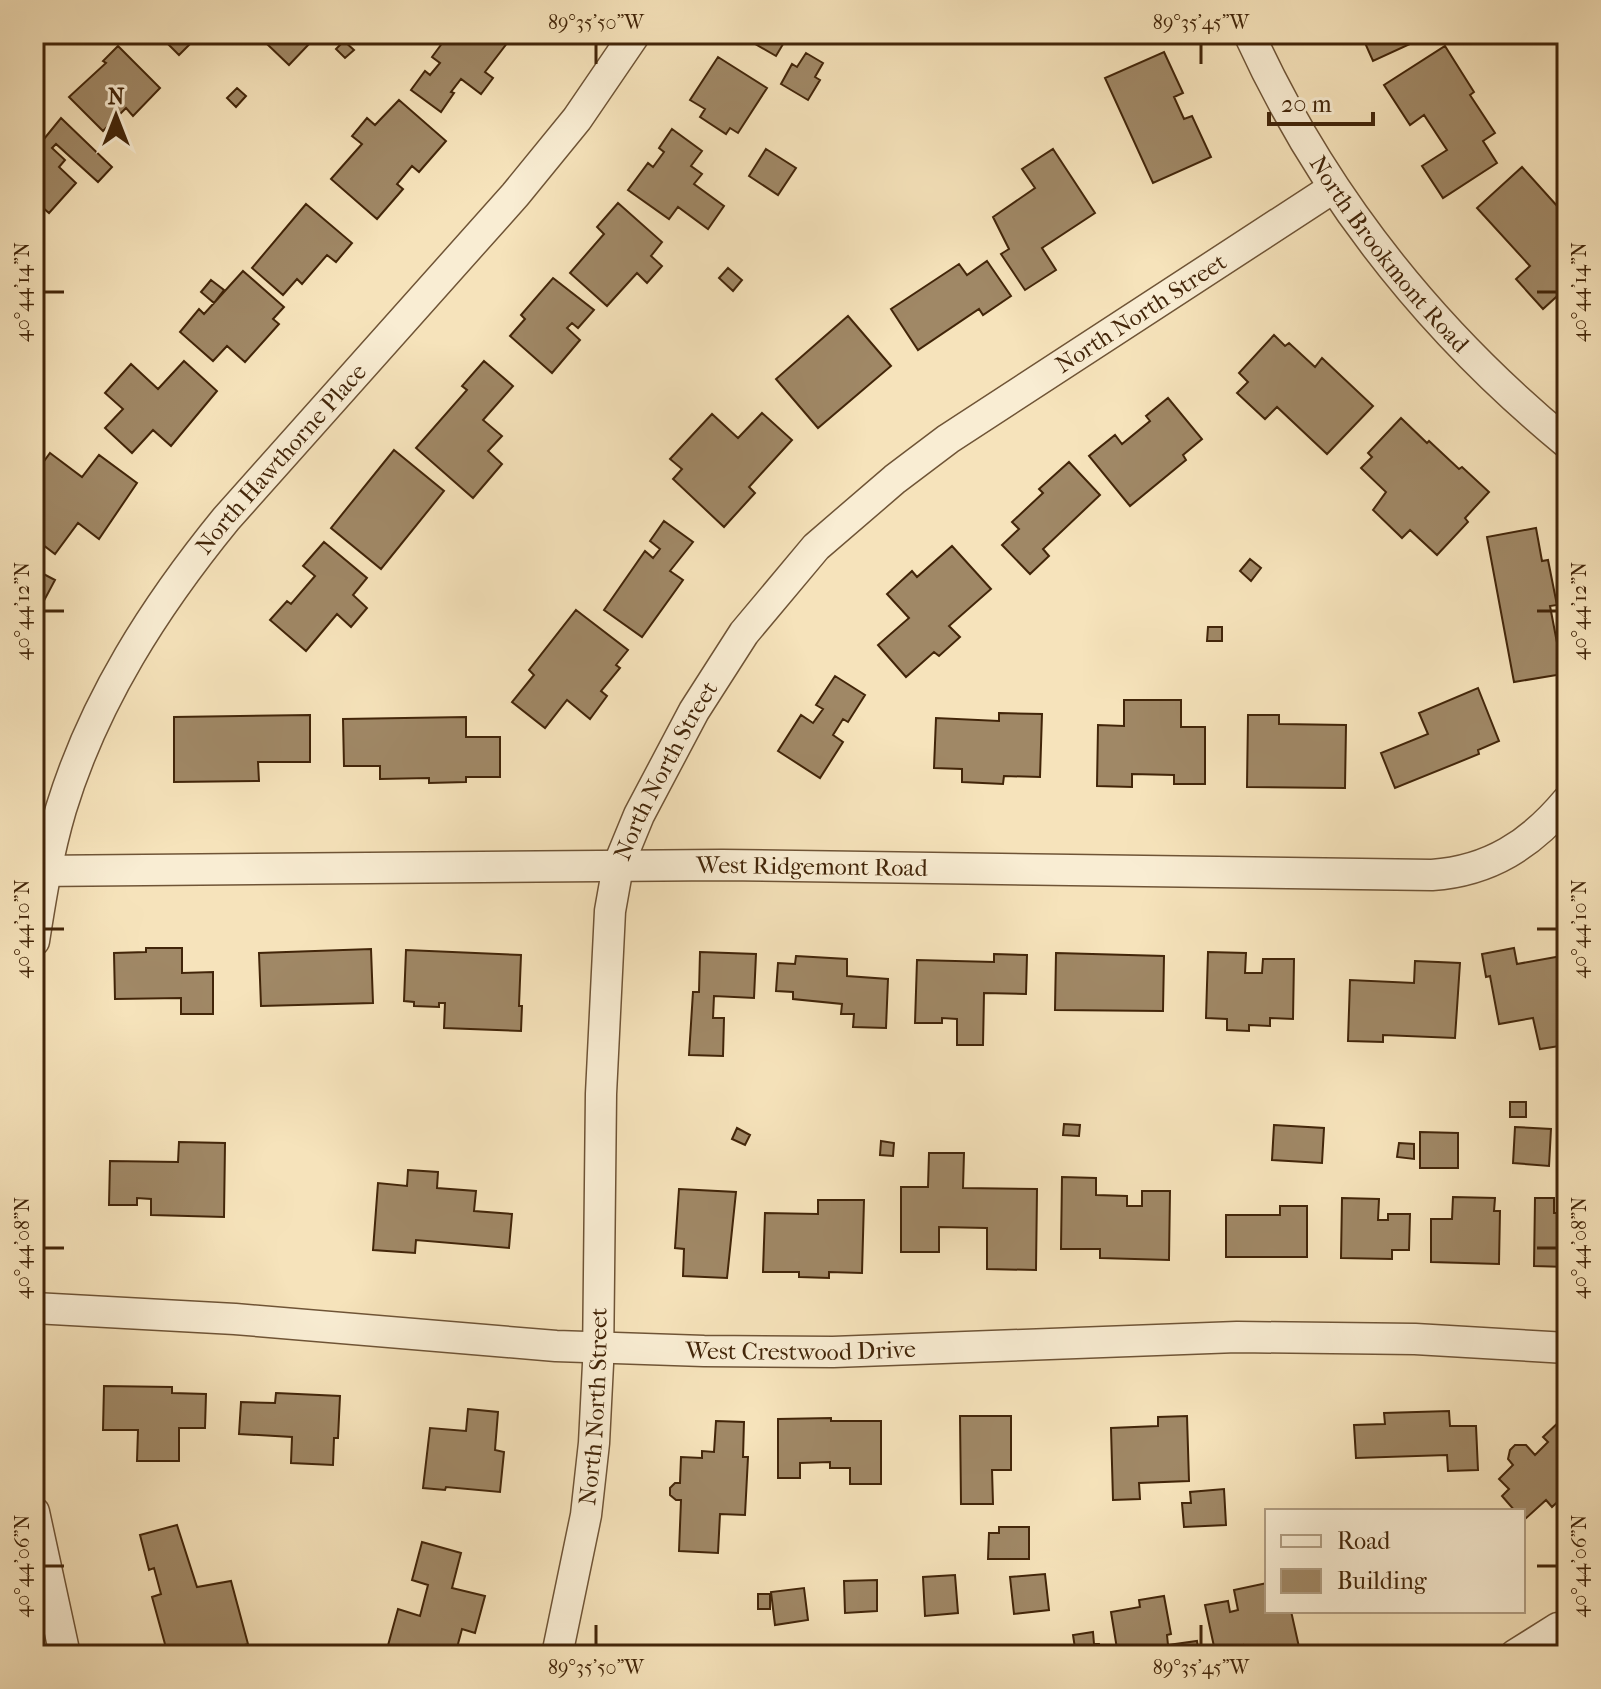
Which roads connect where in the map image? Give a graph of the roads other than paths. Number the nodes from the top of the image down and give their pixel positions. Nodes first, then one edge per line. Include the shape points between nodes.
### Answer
1 (635, 34) edge
2 (1249, 34) edge
3 (1333, 188) junction
4 (1567, 443) edge
5 (1567, 801) edge
6 (618, 866) junction
7 (40, 871) edge
8 (34, 941) edge
9 (34, 1308) edge
10 (598, 1347) junction
11 (1567, 1348) edge
12 (34, 1512) edge
13 (1562, 1624) edge
14 (65, 1655) edge
15 (557, 1655) edge
16 (1515, 1655) edge
17 (1531, 1655) edge

1 - 7 street, North Hawthorne Place via 577,119 515,195 177,579 107,696
2 - 3 street, North Brookmont Road
3 - 4 street, North Brookmont Road via 1389,265 1452,335
3 - 6 street, North North Street via 948,439 816,547 744,633 708,687 639,815
5 - 6 street, West Ridgemont Road via 1540,831 1503,858 1432,875
6 - 7 street, West Ridgemont Road
6 - 10 street, North North Street via 610,911 601,1094
7 - 8 street, North Hawthorne Place
9 - 10 street, West Crestwood Drive
10 - 11 street, West Crestwood Drive via 810,1352 1328,1337
10 - 15 street, North North Street via 589,1492
12 - 14 street
13 - 16 street
13 - 17 street

